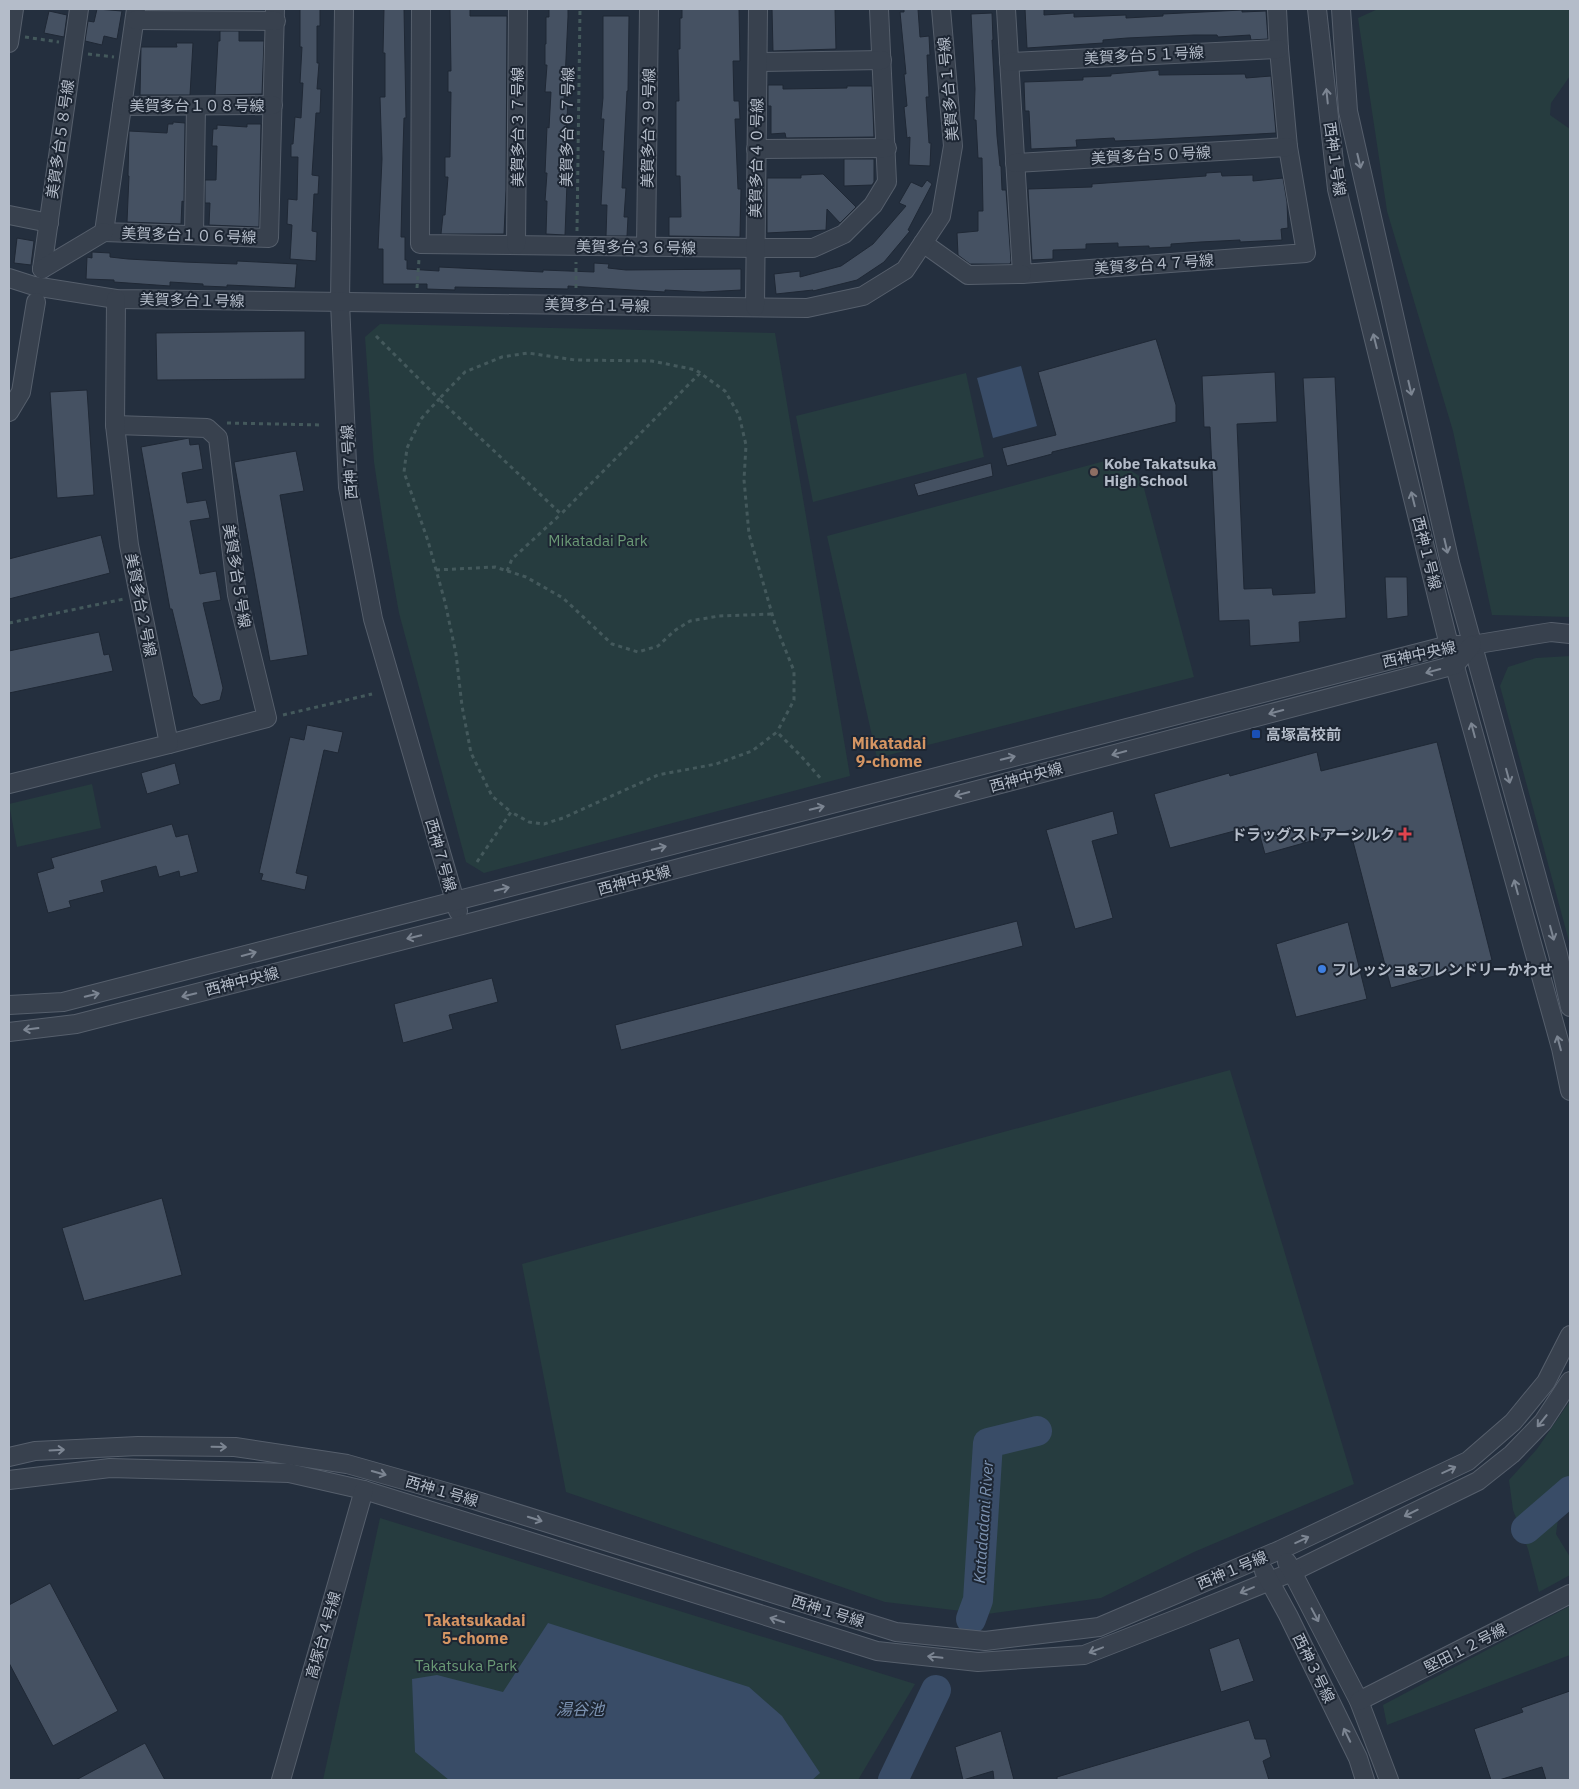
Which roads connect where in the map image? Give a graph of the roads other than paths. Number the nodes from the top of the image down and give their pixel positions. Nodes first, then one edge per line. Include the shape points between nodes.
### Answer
1 (14, 9) edge
2 (79, 9) edge
3 (344, 9) edge
4 (421, 9) edge
5 (518, 9) edge
6 (649, 9) edge
7 (758, 9) edge
8 (879, 9) edge
9 (941, 9) edge
10 (1006, 9) edge
11 (1277, 9) edge
12 (1317, 9) edge
13 (1341, 9) edge
14 (135, 14) edge
15 (275, 15) edge
16 (9, 39) edge
17 (1279, 49) junction
18 (882, 60) junction
19 (758, 62) junction
20 (1009, 62) junction
21 (273, 105) junction
22 (122, 106) junction
23 (196, 106) junction
24 (1288, 147) junction
25 (887, 148) junction
26 (756, 149) junction
27 (1015, 163) junction
28 (9, 216) edge
29 (49, 223) junction
30 (104, 232) junction
31 (194, 235) junction
32 (923, 243) junction
33 (516, 245) junction
34 (646, 247) junction
35 (755, 248) junction
36 (1022, 274) junction
37 (9, 278) edge
38 (116, 299) junction
39 (36, 302) dead end
40 (340, 302) junction
41 (755, 307) junction
42 (9, 412) edge
43 (115, 425) junction
44 (1570, 634) edge
45 (1449, 645) junction
46 (1472, 645) junction
47 (1455, 665) junction
48 (169, 744) junction
49 (9, 784) edge
50 (455, 901) junction
51 (462, 925) junction
52 (9, 1005) edge
53 (1570, 1007) edge
54 (9, 1032) edge
55 (1570, 1091) edge
56 (1570, 1336) edge
57 (1570, 1382) edge
58 (9, 1457) edge
59 (9, 1480) edge
60 (364, 1490) junction
61 (1280, 1550) junction
62 (1257, 1558) junction
63 (1292, 1572) junction
64 (1269, 1581) junction
65 (1570, 1594) edge
66 (1359, 1700) junction
67 (281, 1780) edge
68 (1365, 1780) edge
69 (1389, 1780) edge

1 - 16 street
2 - 29 street, 美賀多台５８号線
3 - 40 street, 西神７号線
4 - 33 street, 美賀多台３６号線 via 420,244
5 - 33 street, 美賀多台３７号線
6 - 34 street, 美賀多台３９号線
7 - 19 street, 美賀多台４０号線
8 - 18 street, 美賀多台３６号線
9 - 32 street, 美賀多台１号線 via 953,146 941,216
10 - 20 street
11 - 17 street, 美賀多台４７号線
45 -> 12 street, 西神１号線 via 1337,188
13 -> 46 street, 西神１号線 via 1348,111 1448,554
14 - 15 street
14 - 22 street, 美賀多台１０６号線
15 - 21 street, 美賀多台１０６号線
17 - 20 street, 美賀多台５１号線
17 - 24 street, 美賀多台４７号線
18 - 19 street
18 - 25 street, 美賀多台３６号線
19 - 26 street, 美賀多台４０号線
20 - 27 street
21 - 23 street, 美賀多台１０８号線
21 - 31 street, 美賀多台１０６号線 via 269,238
22 - 23 street, 美賀多台１０８号線
22 - 30 street, 美賀多台１０６号線
23 - 31 street
24 - 27 street, 美賀多台５０号線
24 - 36 street, 美賀多台４７号線 via 1306,253
25 - 26 street
25 - 35 street, 美賀多台３６号線 via 887,182 874,205 844,234 813,248
26 - 35 street, 美賀多台４０号線
27 - 36 street
28 - 29 street
29 - 30 street, 美賀多台５８号線 via 42,269
30 - 31 street, 美賀多台１０６号線
32 - 36 street via 968,275
32 - 41 street, 美賀多台１号線 via 905,270 863,296 807,308
33 - 34 street, 美賀多台３６号線
34 - 35 street, 美賀多台３６号線
35 - 41 street, 美賀多台４０号線
37 - 38 street, 美賀多台１号線 via 38,287
38 - 40 street, 美賀多台１号線
38 - 43 street, 美賀多台２号線
39 - 42 street via 22,392
40 - 41 street, 美賀多台１号線
40 - 50 street, 西神７号線 via 348,487 371,609
43 - 48 street, 美賀多台２号線 via 129,545
43 - 48 street, 美賀多台５号線 via 207,428 218,438 237,595 267,718
44 - 46 street via 1551,632
45 - 46 street, 西神中央線
45 - 47 street, 西神１号線
50 -> 45 street, 西神中央線
46 - 47 street, 西神中央線
46 -> 53 street, 西神１号線
47 -> 51 street, 西神中央線
55 -> 47 street, 西神１号線 via 1561,1048
48 - 49 street
50 - 51 street, 西神７号線
52 -> 50 street, 西神中央線 via 63,1002
51 -> 54 street, 西神中央線 via 76,1024
61 -> 56 street, 西神１号線 via 1468,1461 1513,1422 1546,1382
57 -> 63 street, 西神１号線 via 1543,1422 1512,1454 1478,1480
58 -> 62 street, 西神１号線 via 35,1451 138,1446 235,1447 347,1464 471,1499 896,1632 985,1641 1100,1627
59 - 60 street, 西神１号線 via 110,1468 288,1473
64 -> 60 street, 西神１号線 via 1084,1654 978,1662 877,1651
60 - 67 street, 高塚台４号線
61 - 62 street, 西神１号線
61 - 63 street, 西神３号線
62 - 64 street, 西神３号線
63 - 64 street, 西神１号線
63 -> 66 street, 西神３号線
68 -> 64 street, 西神３号線 via 1358,1758
65 - 66 street, 堅田１２号線
66 - 69 street, 西神３号線

